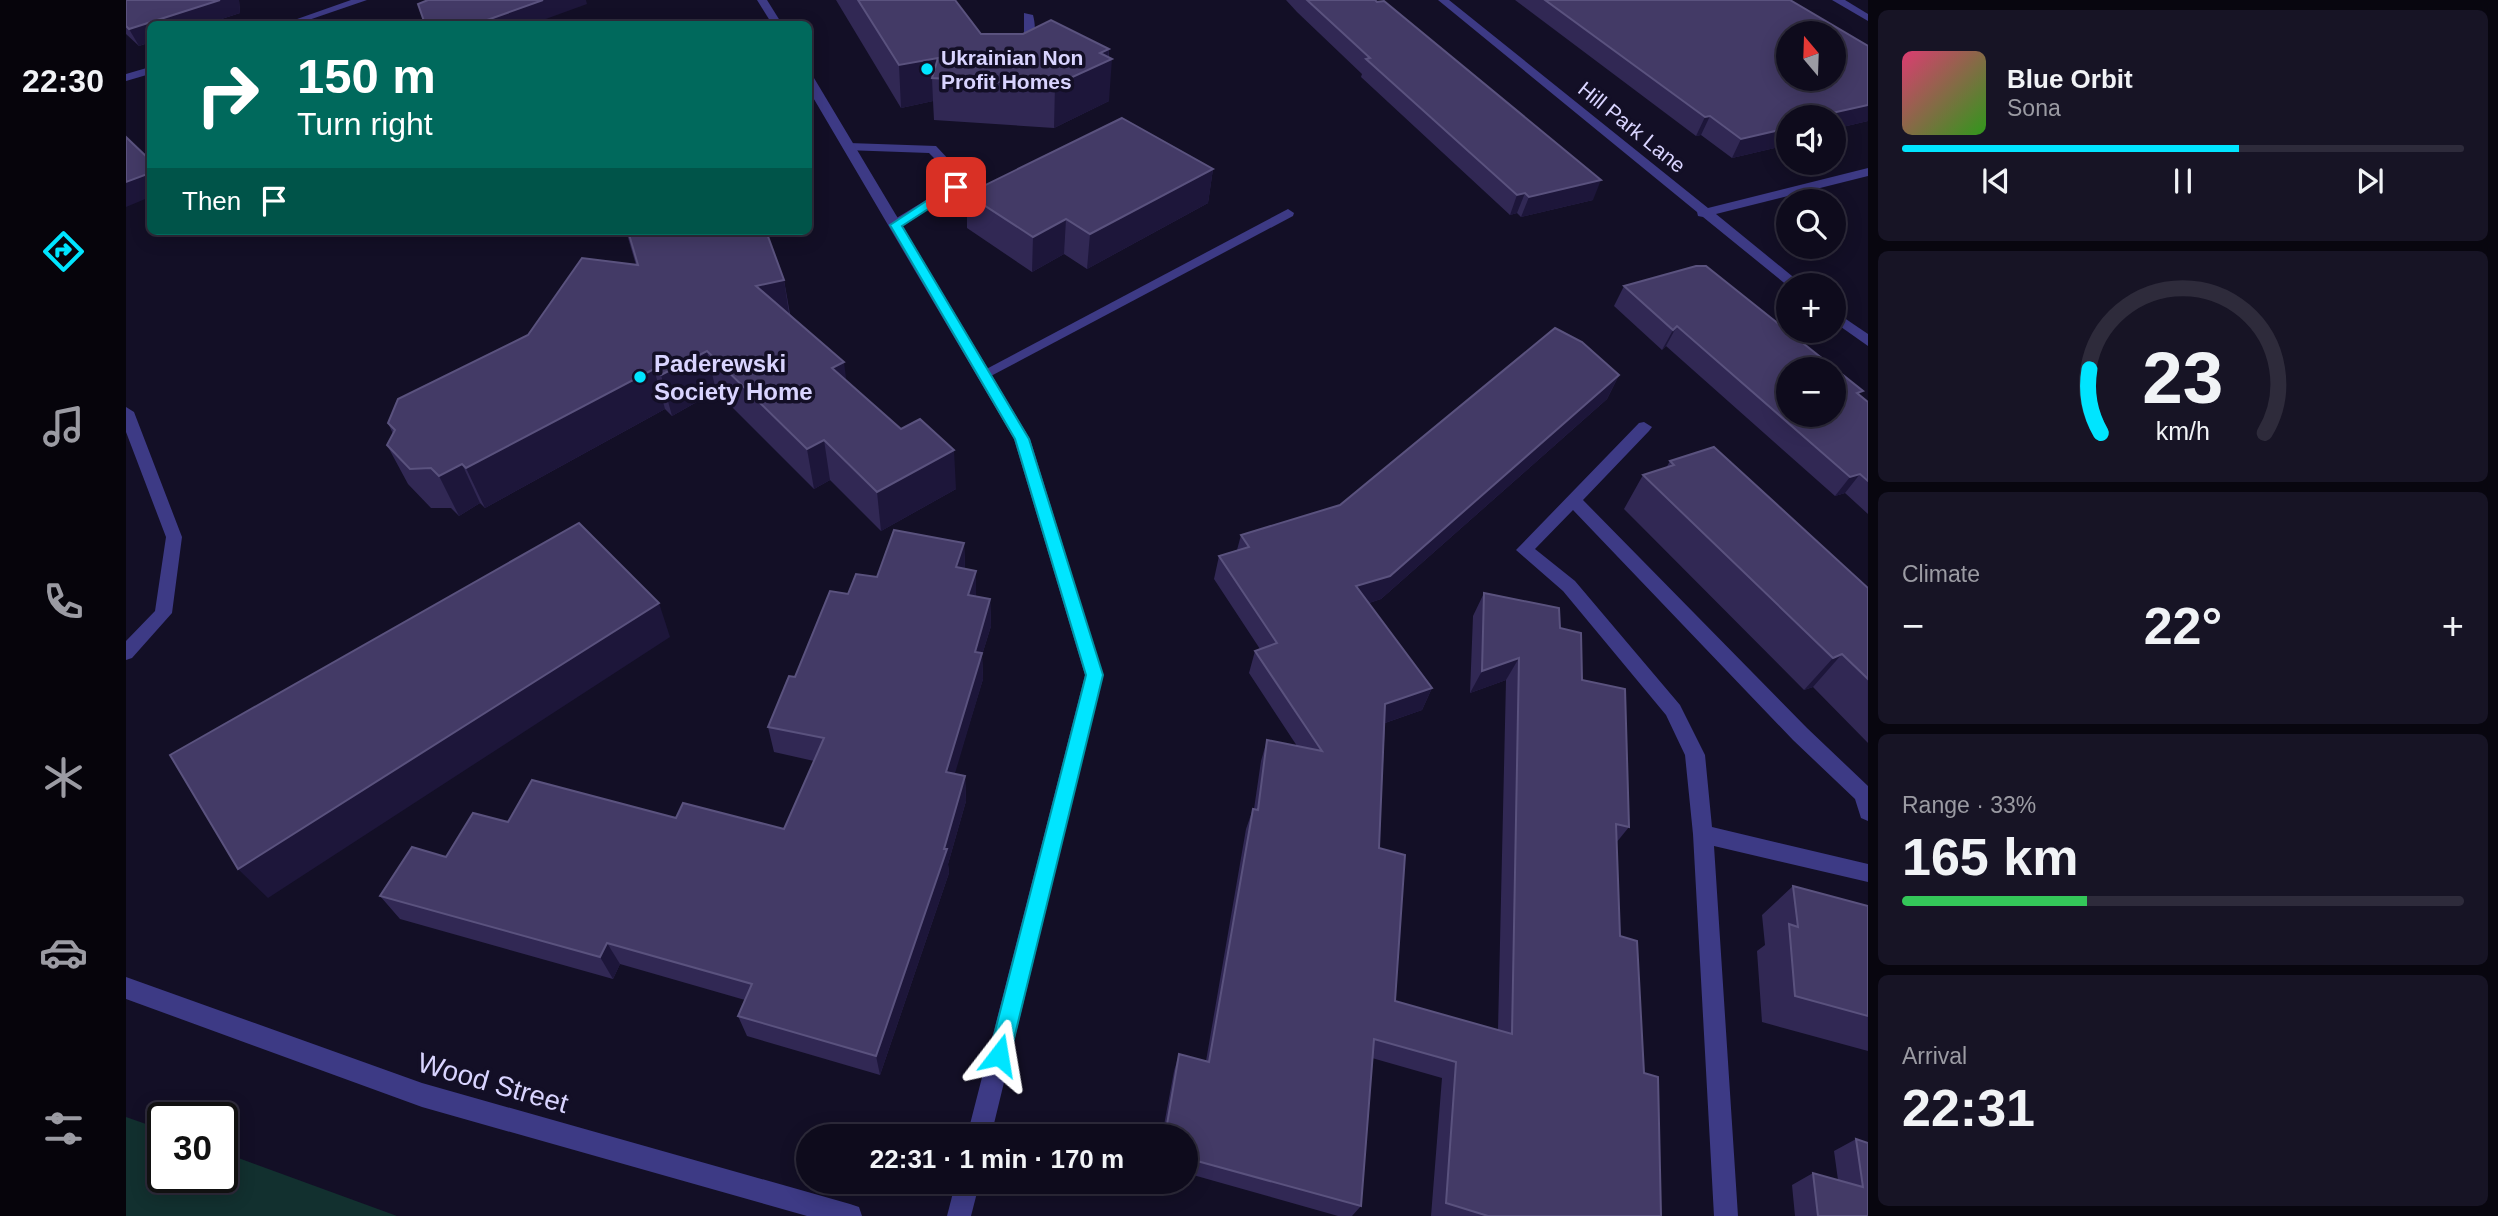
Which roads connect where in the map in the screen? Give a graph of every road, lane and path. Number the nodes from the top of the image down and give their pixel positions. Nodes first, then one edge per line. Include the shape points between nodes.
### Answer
1 (362, 0) edge
2 (762, 0) edge
3 (1443, 0) edge
4 (1837, 0) edge
5 (1028, 15) dead end
6 (1868, 18) edge
7 (297, 21) edge
8 (775, 21) edge
9 (1015, 58) edge
10 (147, 71) edge
11 (126, 78) edge
12 (812, 85) edge
13 (849, 147) junction
14 (1868, 172) edge
15 (1703, 212) junction
16 (1288, 214) dead end
17 (895, 225) junction
18 (1781, 273) edge
19 (1846, 324) edge
20 (1868, 341) edge
21 (984, 374) junction
22 (126, 412) edge
23 (1644, 426) dead end
24 (1573, 500) junction
25 (126, 653) edge
26 (1868, 812) edge
27 (1703, 834) junction
28 (1868, 873) edge
29 (126, 988) edge
30 (982, 1124) edge
31 (965, 1194) edge
32 (850, 1216) edge
33 (959, 1216) edge
34 (1726, 1216) edge

1 - 7 street
2 - 8 street
3 - 15 street, Hill Park Lane
4 - 6 street
5 - 9 street via 1029,40
10 - 11 street
12 - 13 street
13 - 17 street
13 - 17 street via 932,149 945,162 956,187
14 - 15 street
15 - 18 street, Hill Park Lane
16 - 21 street
17 - 21 street
19 - 20 street
21 - 30 street via 1022,439 1094,675
22 - 25 street via 174,537 163,613
23 - 24 street
24 - 26 street via 1864,795
24 - 27 street via 1524,550 1569,586 1673,710 1695,755
27 - 28 street
27 - 34 street
29 - 32 street, Wood Street via 422,1095
31 - 33 street

